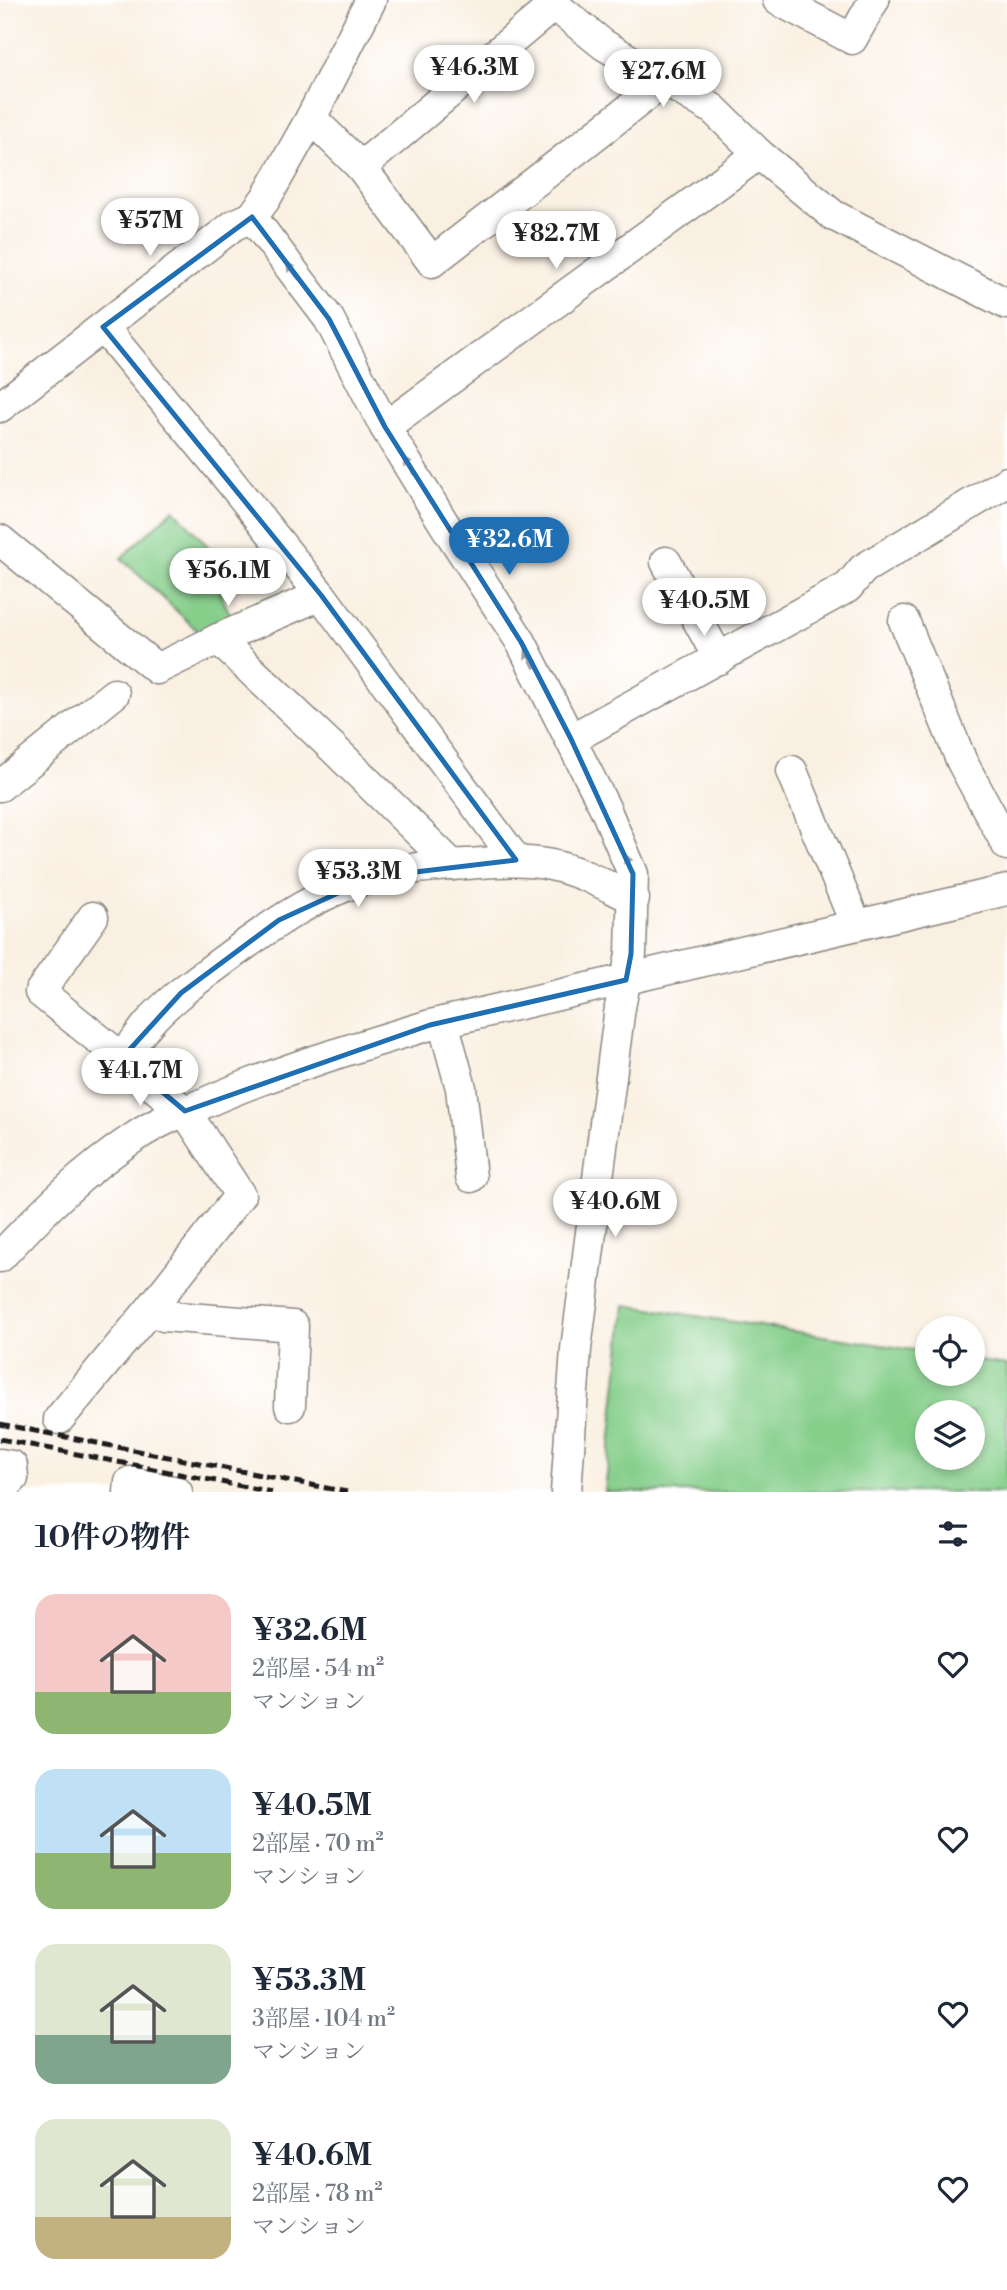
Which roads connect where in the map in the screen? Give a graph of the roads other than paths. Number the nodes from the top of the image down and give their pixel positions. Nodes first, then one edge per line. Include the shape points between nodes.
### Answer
1 (371, 0) edge
2 (778, 0) edge
3 (874, 0) edge
4 (551, 2) edge
5 (664, 80) junction
6 (311, 118) junction
7 (759, 154) junction
8 (361, 167) junction
9 (252, 217) junction
10 (1007, 304) edge
11 (103, 327) junction
12 (3, 399) edge
13 (385, 427) junction
14 (1007, 482) edge
15 (0, 540) edge
16 (666, 562) dead end
17 (321, 595) junction
18 (904, 621) dead end
19 (218, 639) junction
20 (719, 659) junction
21 (114, 694) dead end
22 (571, 739) junction
23 (792, 771) dead end
24 (0, 786) edge
25 (1007, 845) edge
26 (516, 860) junction
27 (452, 865) junction
28 (1007, 890) edge
29 (634, 899) junction
30 (93, 917) dead end
31 (856, 925) junction
32 (626, 980) junction
33 (443, 1022) junction
34 (122, 1058) junction
35 (185, 1111) junction
36 (471, 1177) dead end
37 (0, 1257) edge
38 (152, 1307) junction
39 (290, 1406) dead end
40 (59, 1419) dead end
41 (0, 1464) edge
42 (0, 1492) edge
43 (129, 1492) edge
44 (177, 1492) edge
45 (566, 1492) edge

1 - 6 street
2 - 3 street via 852,39
4 - 5 street via 604,45
4 - 8 street
5 - 7 street via 713,109
5 - 8 street via 432,262
6 - 8 street
6 - 9 street
7 - 10 street via 833,215
7 - 13 street
9 - 11 street via 234,225
13 -> 9 street via 329,319
11 - 12 street
11 - 17 street
22 -> 13 street via 522,642
14 - 20 street via 863,569 848,587
15 - 19 street via 157,669
16 - 20 street
17 - 19 street
17 - 26 street
18 - 25 street via 962,762
19 - 27 street
20 - 22 street
21 - 24 street
29 -> 22 street via 633,874
23 - 31 street
26 - 27 street
26 - 29 street via 583,875
27 - 34 street via 373,877 279,920 181,993 149,1023
28 - 31 street
29 - 32 street
30 - 34 street via 40,992
31 - 32 street
32 - 33 street
32 - 45 street via 576,1349
33 - 35 street via 234,1089
33 - 36 street via 461,1088
34 - 35 street
35 - 37 street via 137,1135 102,1161 59,1196
35 - 38 street via 240,1195
38 - 39 street via 163,1315 293,1326
38 - 40 street
41 - 42 street via 12,1466 13,1478
43 - 44 street via 130,1482

